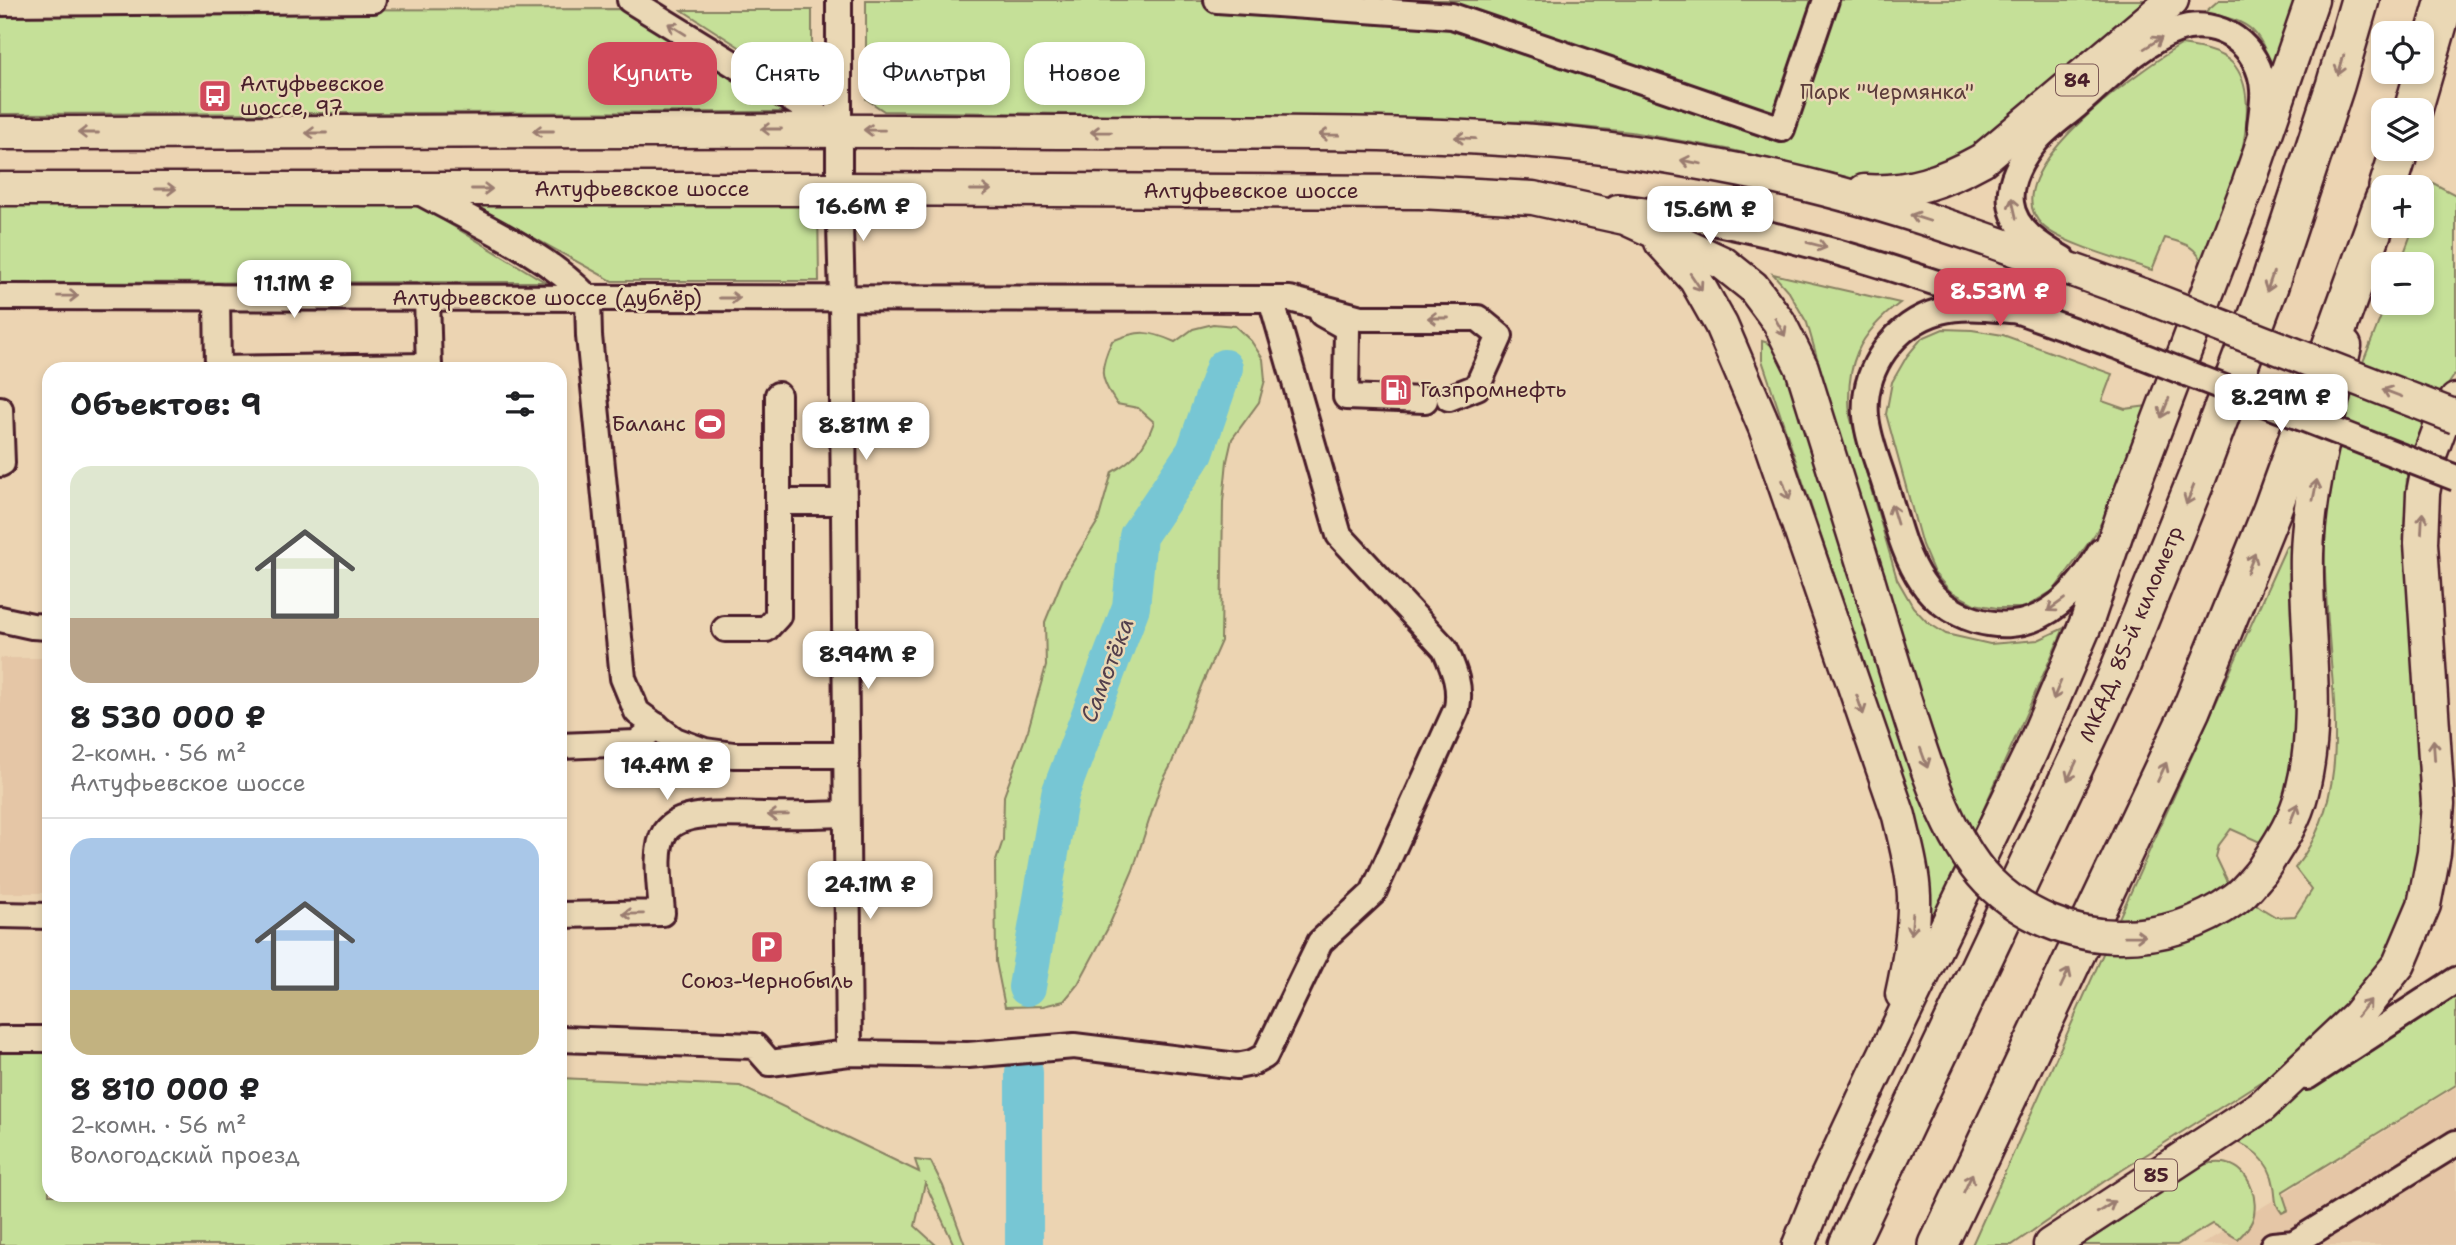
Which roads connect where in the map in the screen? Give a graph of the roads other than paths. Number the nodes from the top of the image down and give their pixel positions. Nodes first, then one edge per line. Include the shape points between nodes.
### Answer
1 (323, 0) edge
2 (373, 0) edge
3 (629, 0) edge
4 (839, 0) edge
5 (1217, 0) edge
6 (1826, 0) edge
7 (2172, 0) edge
8 (2312, 0) edge
9 (2360, 0) edge
10 (2445, 0) edge
11 (0, 3) edge
12 (1455, 8) edge
13 (2416, 98) edge
14 (839, 129) junction
15 (0, 133) edge
16 (2249, 184) junction
17 (0, 189) edge
18 (414, 189) junction
19 (839, 189) junction
20 (1830, 190) junction
21 (1532, 198) junction
22 (1650, 231) junction
23 (2371, 238) edge
24 (2370, 242) junction
25 (2100, 280) junction
26 (0, 297) edge
27 (217, 297) junction
28 (427, 297) junction
29 (588, 298) junction
30 (842, 298) junction
31 (1271, 299) junction
32 (1300, 302) junction
33 (2020, 311) junction
34 (218, 362) edge
35 (429, 362) edge
36 (778, 395) dead end
37 (2456, 400) edge
38 (0, 409) edge
39 (2456, 417) edge
40 (0, 464) edge
41 (2456, 478) edge
42 (778, 502) junction
43 (844, 502) junction
44 (2124, 511) junction
45 (0, 619) edge
46 (42, 627) edge
47 (725, 629) dead end
48 (656, 726) junction
49 (567, 746) edge
50 (845, 755) junction
51 (846, 814) junction
52 (0, 915) edge
53 (567, 915) edge
54 (42, 916) edge
55 (2456, 980) edge
56 (0, 1039) edge
57 (42, 1039) edge
58 (567, 1039) edge
59 (849, 1053) junction
60 (1875, 1074) junction
61 (2262, 1106) junction
62 (2456, 1143) edge
63 (1799, 1245) edge
64 (1848, 1245) edge
65 (1938, 1245) edge
66 (2050, 1245) edge
67 (2273, 1245) edge

1 - 2 street
1 - 11 street
14 -> 3 street
4 - 14 street
5 - 12 street
6 - 12 street via 1782,129
7 - 20 main road, 84 via 1982,160 1954,176 1882,192
8 - 16 main road
9 -> 64 highway, МКАД, 85-й километр via 2269,286 2116,678
10 - 13 highway
14 -> 15 main road
14 - 19 street
20 -> 14 main road via 1648,154 1537,141 1422,135
25 -> 16 street via 2019,226 2011,204 2011,185 2037,139 2152,42 2178,29 2200,26 2219,29 2248,50 2263,89
16 -> 44 main road
17 -> 18 main road, Алтуфьевское шоссе
18 -> 19 main road, Алтуфьевское шоссе
18 - 29 street via 548,263
19 -> 21 main road, Алтуфьевское шоссе via 1406,192
19 - 30 street
25 -> 20 main road
21 - 22 main road via 1625,218
21 -> 33 street, Алтуфьевское шоссе via 1628,208 1815,244
22 -> 24 main road, bridge via 1723,263 1753,287 1779,322 1802,368 1916,737 1956,835 1987,880 2020,907 2059,926 2101,937 2148,936 2196,921 2236,898 2261,872 2285,835 2302,794 2311,740 2307,555 2311,509
22 -> 60 main road via 1695,279 1721,325 1765,428 1899,816 1914,896 1912,932 1899,1005
23 - 24 highway
65 -> 24 highway via 2191,710 2272,510
39 -> 25 main road, bridge
26 -> 27 street, Алтуфьевское шоссе (дублёр)
27 - 28 street, Алтуфьевское шоссе (дублёр)
27 - 34 street
28 - 29 street, Алтуфьевское шоссе (дублёр)
28 - 35 street
29 -> 30 street, Алтуфьевское шоссе (дублёр)
29 - 48 street via 623,678 637,712
30 - 31 street, Алтуфьевское шоссе (дублёр)
30 - 43 street
31 - 32 street, Алтуфьевское шоссе (дублёр)
31 - 59 street via 1339,535 1445,649 1459,692 1457,708 1373,893 1320,942 1265,1056 1252,1063 1237,1066 1074,1046 968,1055
32 -> 32 street via 1347,328 1346,397 1437,399 1477,387 1500,336 1478,318 1361,318
33 - 41 street, Алтуфьевское шоссе, bridge
44 -> 33 street via 2085,578 2039,617 2018,623 1989,624 1939,603 1906,553 1866,415 1875,366 1891,341 1912,323 1941,311
36 - 42 street
61 -> 37 main road via 2357,1016 2399,964 2424,905 2438,804 2421,543 2423,493 2431,452
38 - 40 street
42 - 43 street
42 - 47 street via 778,616 766,629
43 - 50 street
44 -> 60 main road via 2087,621 2031,752
45 - 46 street
48 - 49 street via 636,743
48 - 50 street via 675,740 705,751
50 - 51 street
51 -> 53 street via 724,813 677,822 665,831 659,849 662,913
51 - 59 street via 840,857
52 - 54 street
55 - 61 street, 85
56 - 57 street
58 - 59 street via 755,1046 770,1063
60 - 63 main road
66 -> 61 main road, 85
62 - 67 street via 2294,1243

